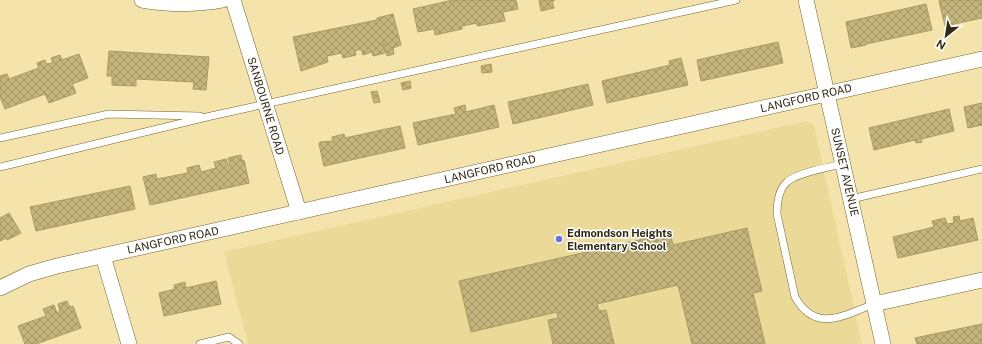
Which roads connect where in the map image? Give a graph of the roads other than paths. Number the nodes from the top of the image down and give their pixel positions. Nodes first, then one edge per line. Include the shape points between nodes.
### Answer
1 (142, 0) edge
2 (223, 0) edge
3 (233, 0) edge
4 (736, 0) edge
5 (806, 0) edge
6 (982, 59) edge
7 (827, 93) junction
8 (266, 105) junction
9 (211, 116) junction
10 (0, 138) edge
11 (843, 164) junction
12 (0, 167) edge
13 (982, 169) edge
14 (851, 199) junction
15 (300, 212) junction
16 (103, 256) junction
17 (982, 280) edge
18 (0, 288) edge
19 (874, 304) junction
20 (128, 344) edge
21 (200, 344) edge
22 (239, 344) edge
23 (883, 344) edge

1 - 2 street via 177,5
3 - 8 street, SANBOURNE ROAD
4 - 8 lane
5 - 7 street, SUNSET AVENUE
6 - 7 street, LANGFORD ROAD
7 - 11 street, SUNSET AVENUE
7 - 15 street, LANGFORD ROAD
8 - 9 lane
8 - 15 street, SANBOURNE ROAD
9 - 10 lane via 109,114
9 - 12 lane
11 - 14 street, SUNSET AVENUE
11 - 19 lane via 797,176 787,181 781,190 777,214 795,297 801,308 819,319 831,320
13 - 14 lane
14 - 19 street, SUNSET AVENUE
15 - 16 street, LANGFORD ROAD
16 - 18 street, LANGFORD ROAD via 29,274
16 - 20 street
17 - 19 street
19 - 23 street, SUNSET AVENUE
21 - 22 lane via 229,337

